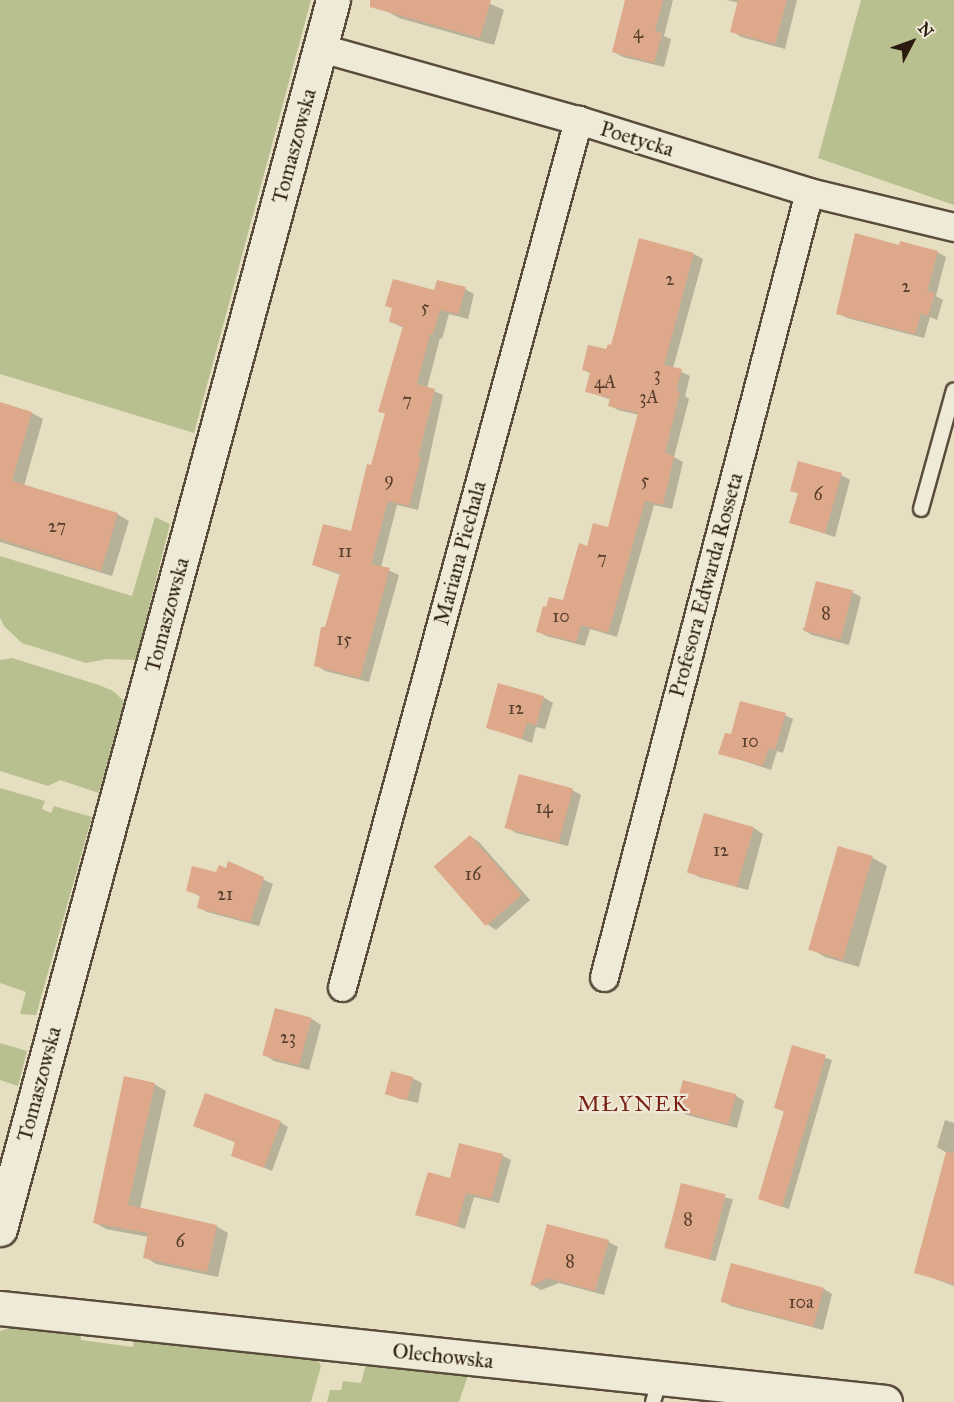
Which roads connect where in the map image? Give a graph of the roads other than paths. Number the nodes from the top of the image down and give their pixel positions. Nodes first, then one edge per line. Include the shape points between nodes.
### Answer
1 (333, 0) edge
2 (321, 48) junction
3 (578, 120) junction
4 (809, 192) junction
5 (954, 227) edge
6 (954, 390) edge
7 (921, 509) dead end
8 (604, 977) dead end
9 (342, 987) dead end
10 (0, 1229) edge
11 (0, 1308) edge
12 (657, 1390) edge
13 (885, 1402) edge

1 - 2 street, Tomaszowska
2 - 3 street, Poetycka
2 - 10 street, Tomaszowska
3 - 4 street, Poetycka
3 - 9 street, Mariana Piechala
4 - 5 street, Poetycka
4 - 8 street, Profesora Edwarda Rosseta
6 - 7 lane
11 - 12 street, Olechowska
12 - 13 street, Olechowska

